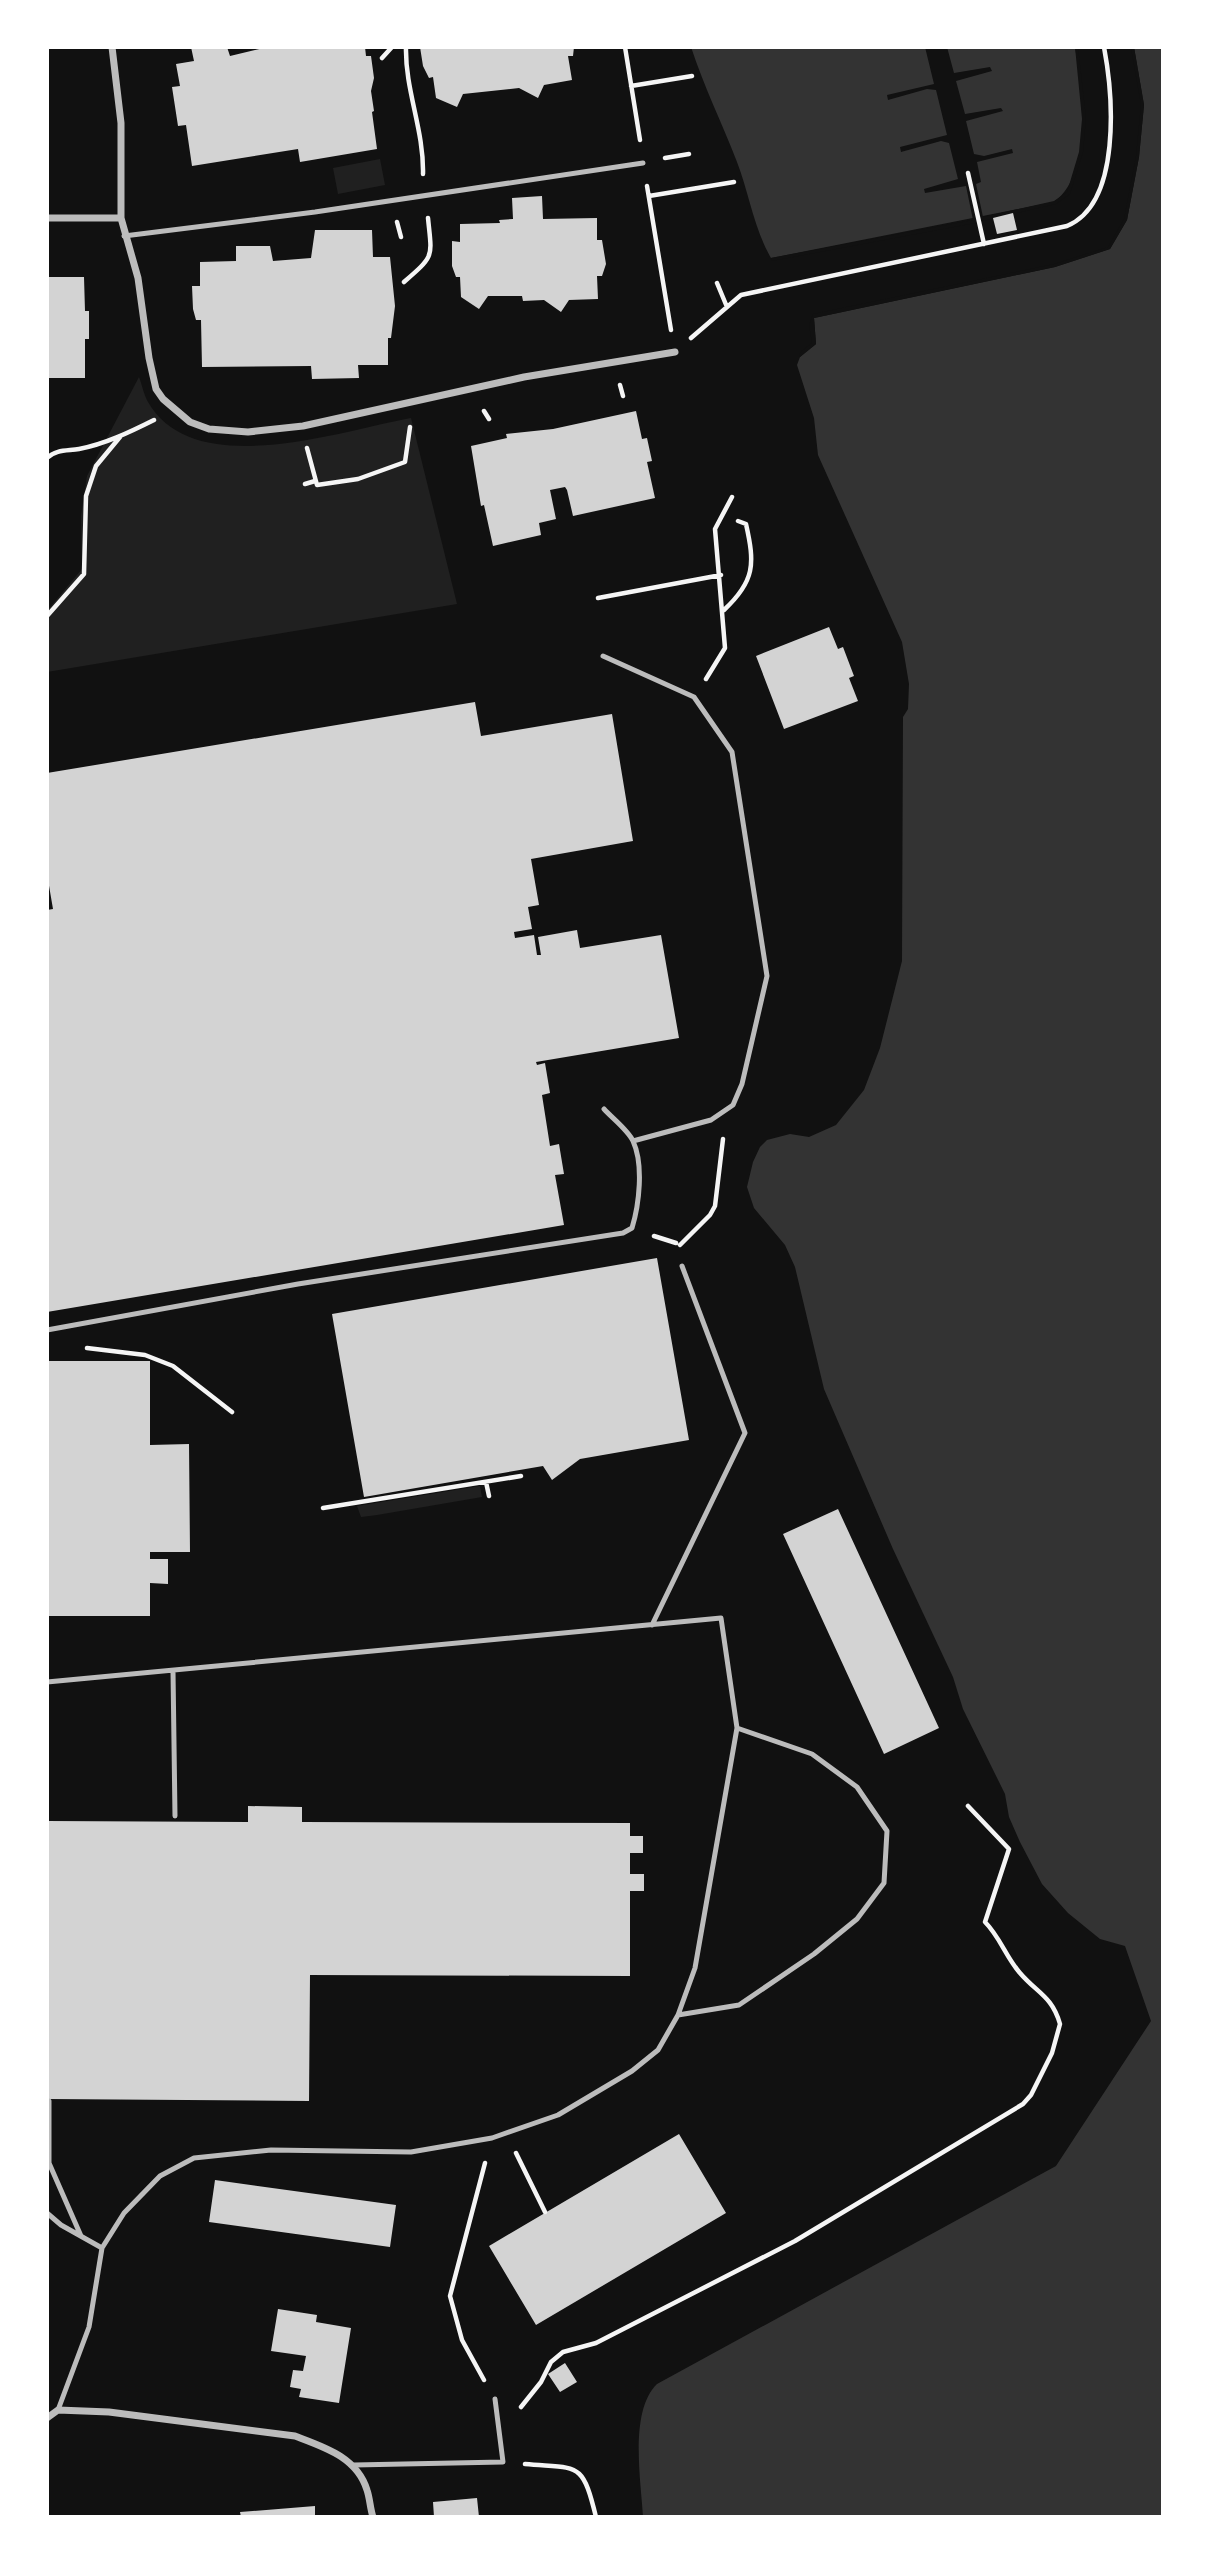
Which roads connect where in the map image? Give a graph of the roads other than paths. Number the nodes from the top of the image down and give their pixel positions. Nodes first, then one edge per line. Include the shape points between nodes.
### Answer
1 (112, 47) edge
2 (643, 163) road end
3 (47, 218) edge
4 (121, 218) junction
5 (124, 236) junction
6 (676, 352) road end
7 (603, 656) dead end
8 (604, 1109) dead end
9 (633, 1141) junction
10 (682, 1266) road end
11 (47, 1330) edge
12 (652, 1625) junction
13 (173, 1671) junction
14 (47, 1682) edge
15 (737, 1728) junction
16 (175, 1816) dead end
17 (678, 2015) junction
18 (49, 2101) dead end
19 (47, 2213) edge
20 (81, 2236) junction
21 (102, 2248) junction
22 (495, 2399) road end
23 (58, 2410) junction
24 (47, 2418) edge
25 (354, 2465) junction
26 (373, 2517) edge

1 - 4 street via 121,123
2 - 5 lane
3 - 4 street
4 - 5 street
5 - 6 street via 138,278 156,389 171,409 209,429 248,432 303,426 524,377
7 - 9 lane via 694,697 732,752 767,976 743,1084 727,1111 711,1120
8 - 9 lane
9 - 11 lane via 638,1170 636,1214 632,1228 623,1233
10 - 12 lane via 745,1433
12 - 13 lane
12 - 15 lane via 721,1618
13 - 14 lane
13 - 16 lane
15 - 17 lane via 695,1968
15 - 17 lane via 812,1754 857,1787 887,1831 884,1883 857,1919 739,2005
17 - 21 lane via 658,2050 632,2071 558,2115 506,2134 411,2152 271,2150 194,2158 160,2176 143,2192
18 - 20 lane via 49,2163
19 - 20 lane
20 - 21 lane
21 - 23 lane via 89,2327
22 - 25 lane via 503,2462
23 - 24 street
23 - 25 street via 271,2431 324,2447
25 - 26 street

